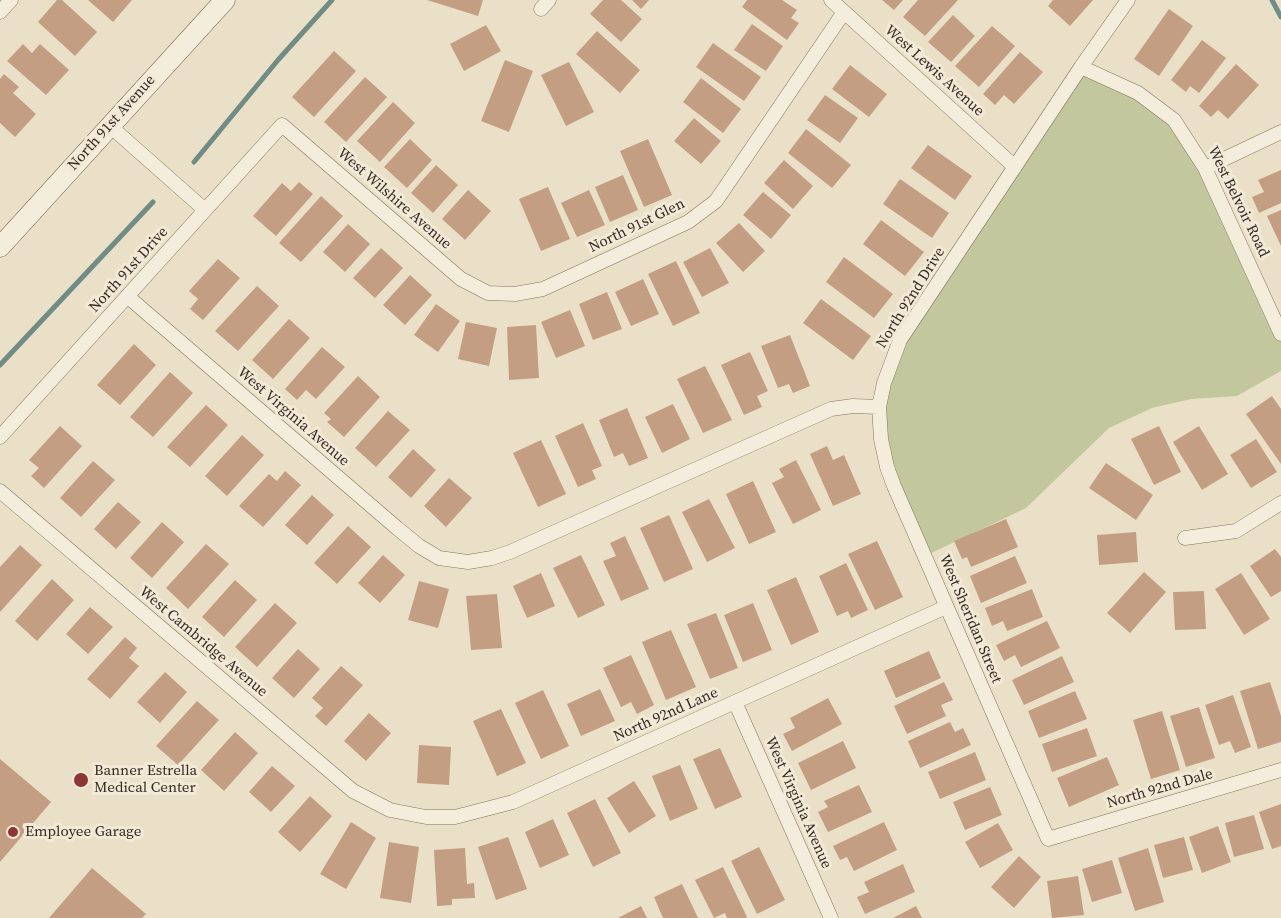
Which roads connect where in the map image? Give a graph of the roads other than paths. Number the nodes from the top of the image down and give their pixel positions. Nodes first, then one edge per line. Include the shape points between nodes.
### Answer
1 (11, 0) edge
2 (225, 0) edge
3 (831, 0) edge
4 (1128, 0) edge
5 (0, 12) edge
6 (844, 12) junction
7 (1081, 67) junction
8 (282, 125) joint
9 (110, 126) junction
10 (1281, 132) edge
11 (1015, 167) junction
12 (1205, 168) junction
13 (205, 210) junction
14 (0, 247) edge
15 (488, 293) joint
16 (128, 296) junction
17 (1281, 334) edge
18 (879, 407) junction
19 (0, 437) edge
20 (0, 491) edge
21 (1281, 503) edge
22 (1185, 538) dead end
23 (946, 607) junction
24 (735, 702) junction
25 (1281, 770) edge
26 (390, 810) joint
27 (1048, 839) joint
28 (827, 917) edge

1 - 5 street
2 - 9 main road, North 91st Avenue
3 - 6 street, West Lewis Avenue
4 - 7 street, North 92nd Drive
6 - 11 street, West Lewis Avenue
6 - 15 street, North 91st Glen via 717,201 688,222 543,289
7 - 11 street, North 92nd Drive
7 - 12 street, West Belvoir Road via 1157,106 1174,120
8 - 13 street, North 91st Drive
8 - 15 street, West Wilshire Avenue via 461,279
9 - 13 street
9 - 14 main road, North 91st Avenue
10 - 12 street
11 - 18 street, North 92nd Drive via 900,340
12 - 17 street, West Belvoir Road
13 - 16 street, North 91st Drive
16 - 18 street, West Virginia Avenue via 397,528 440,558 468,562 501,555 831,409
16 - 19 street, North 91st Drive
18 - 23 street, West Sheridan Street via 890,477
20 - 26 street, West Cambridge Avenue via 334,776
21 - 22 street via 1236,531
23 - 24 street, North 92nd Lane
23 - 27 street, West Sheridan Street
24 - 26 street, North 92nd Lane via 503,805 455,817 426,817
24 - 28 street, West Virginia Avenue
25 - 27 street, North 92nd Dale

